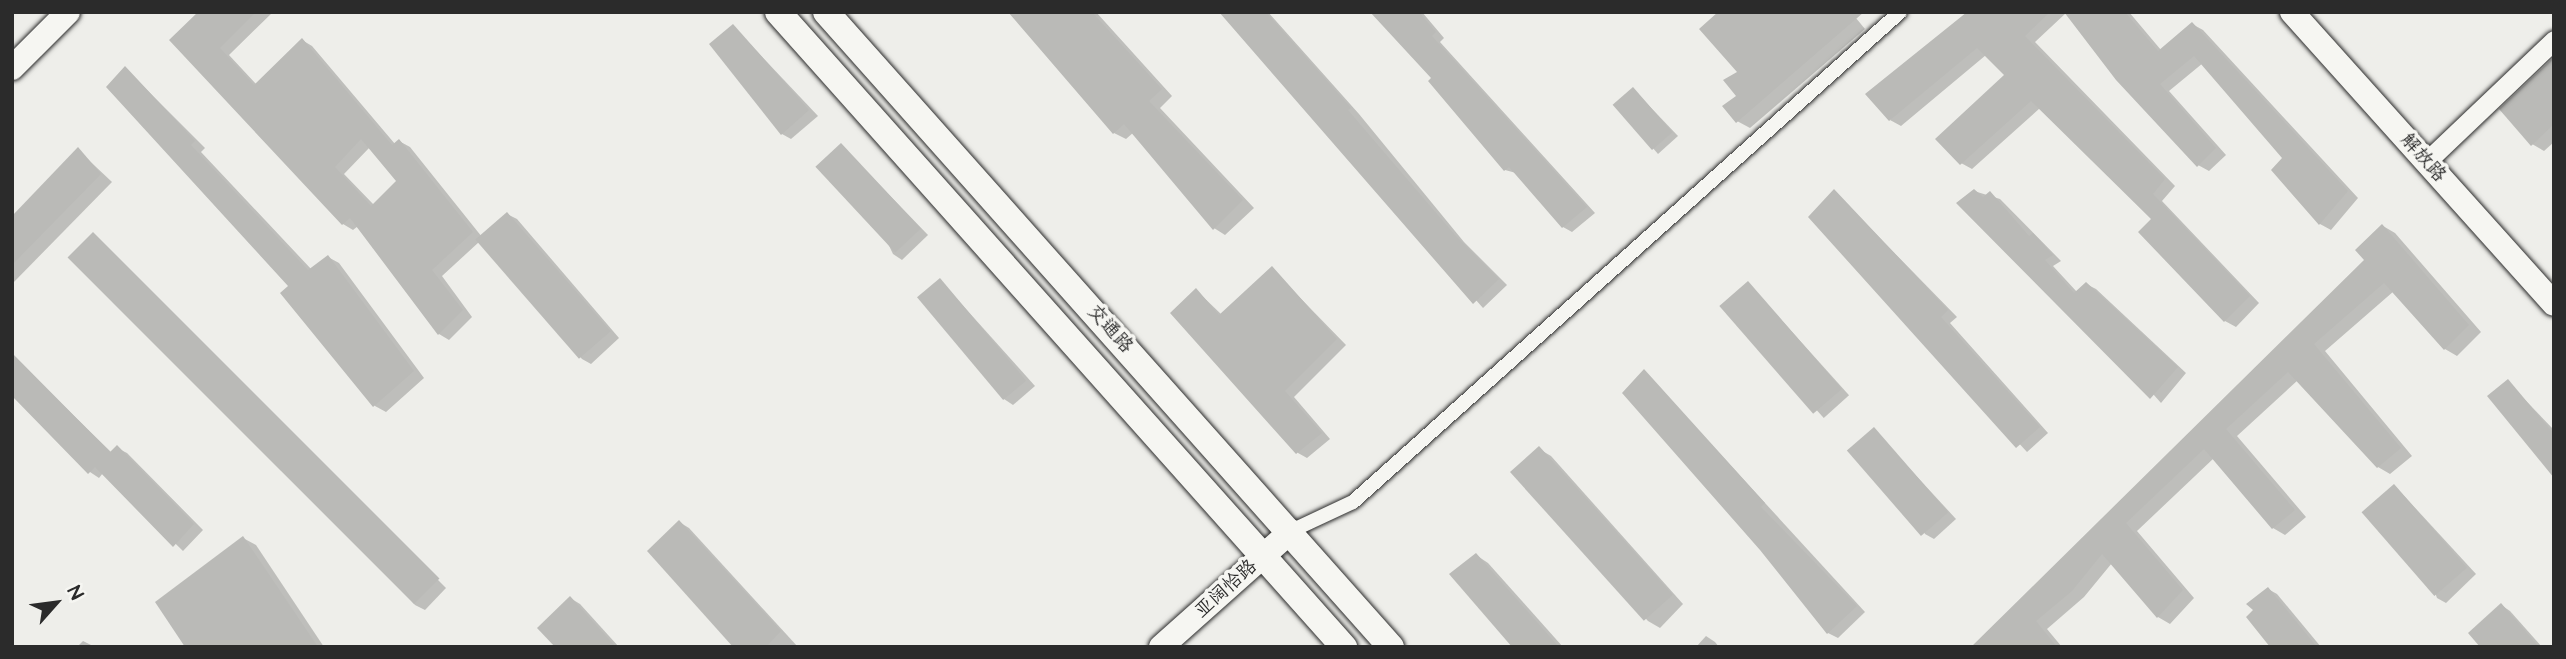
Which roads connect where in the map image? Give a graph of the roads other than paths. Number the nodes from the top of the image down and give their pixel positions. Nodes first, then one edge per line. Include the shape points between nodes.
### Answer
1 (68, 12) edge
2 (778, 12) edge
3 (826, 12) edge
4 (1900, 12) edge
5 (2292, 12) edge
6 (2554, 40) edge
7 (12, 68) edge
8 (2426, 162) junction
9 (2554, 304) edge
10 (1291, 531) junction
11 (1264, 555) junction
12 (1161, 647) edge
13 (1344, 647) edge
14 (1391, 647) edge

1 - 7 street
2 - 11 main road
3 - 10 main road, 交通路
4 - 10 street via 1353,502
5 - 8 street, 解放路
6 - 8 street
8 - 9 street, 解放路
10 - 11 street, 亚阔恰路
10 - 14 main road, 交通路
11 - 12 street, 亚阔恰路
11 - 13 main road

